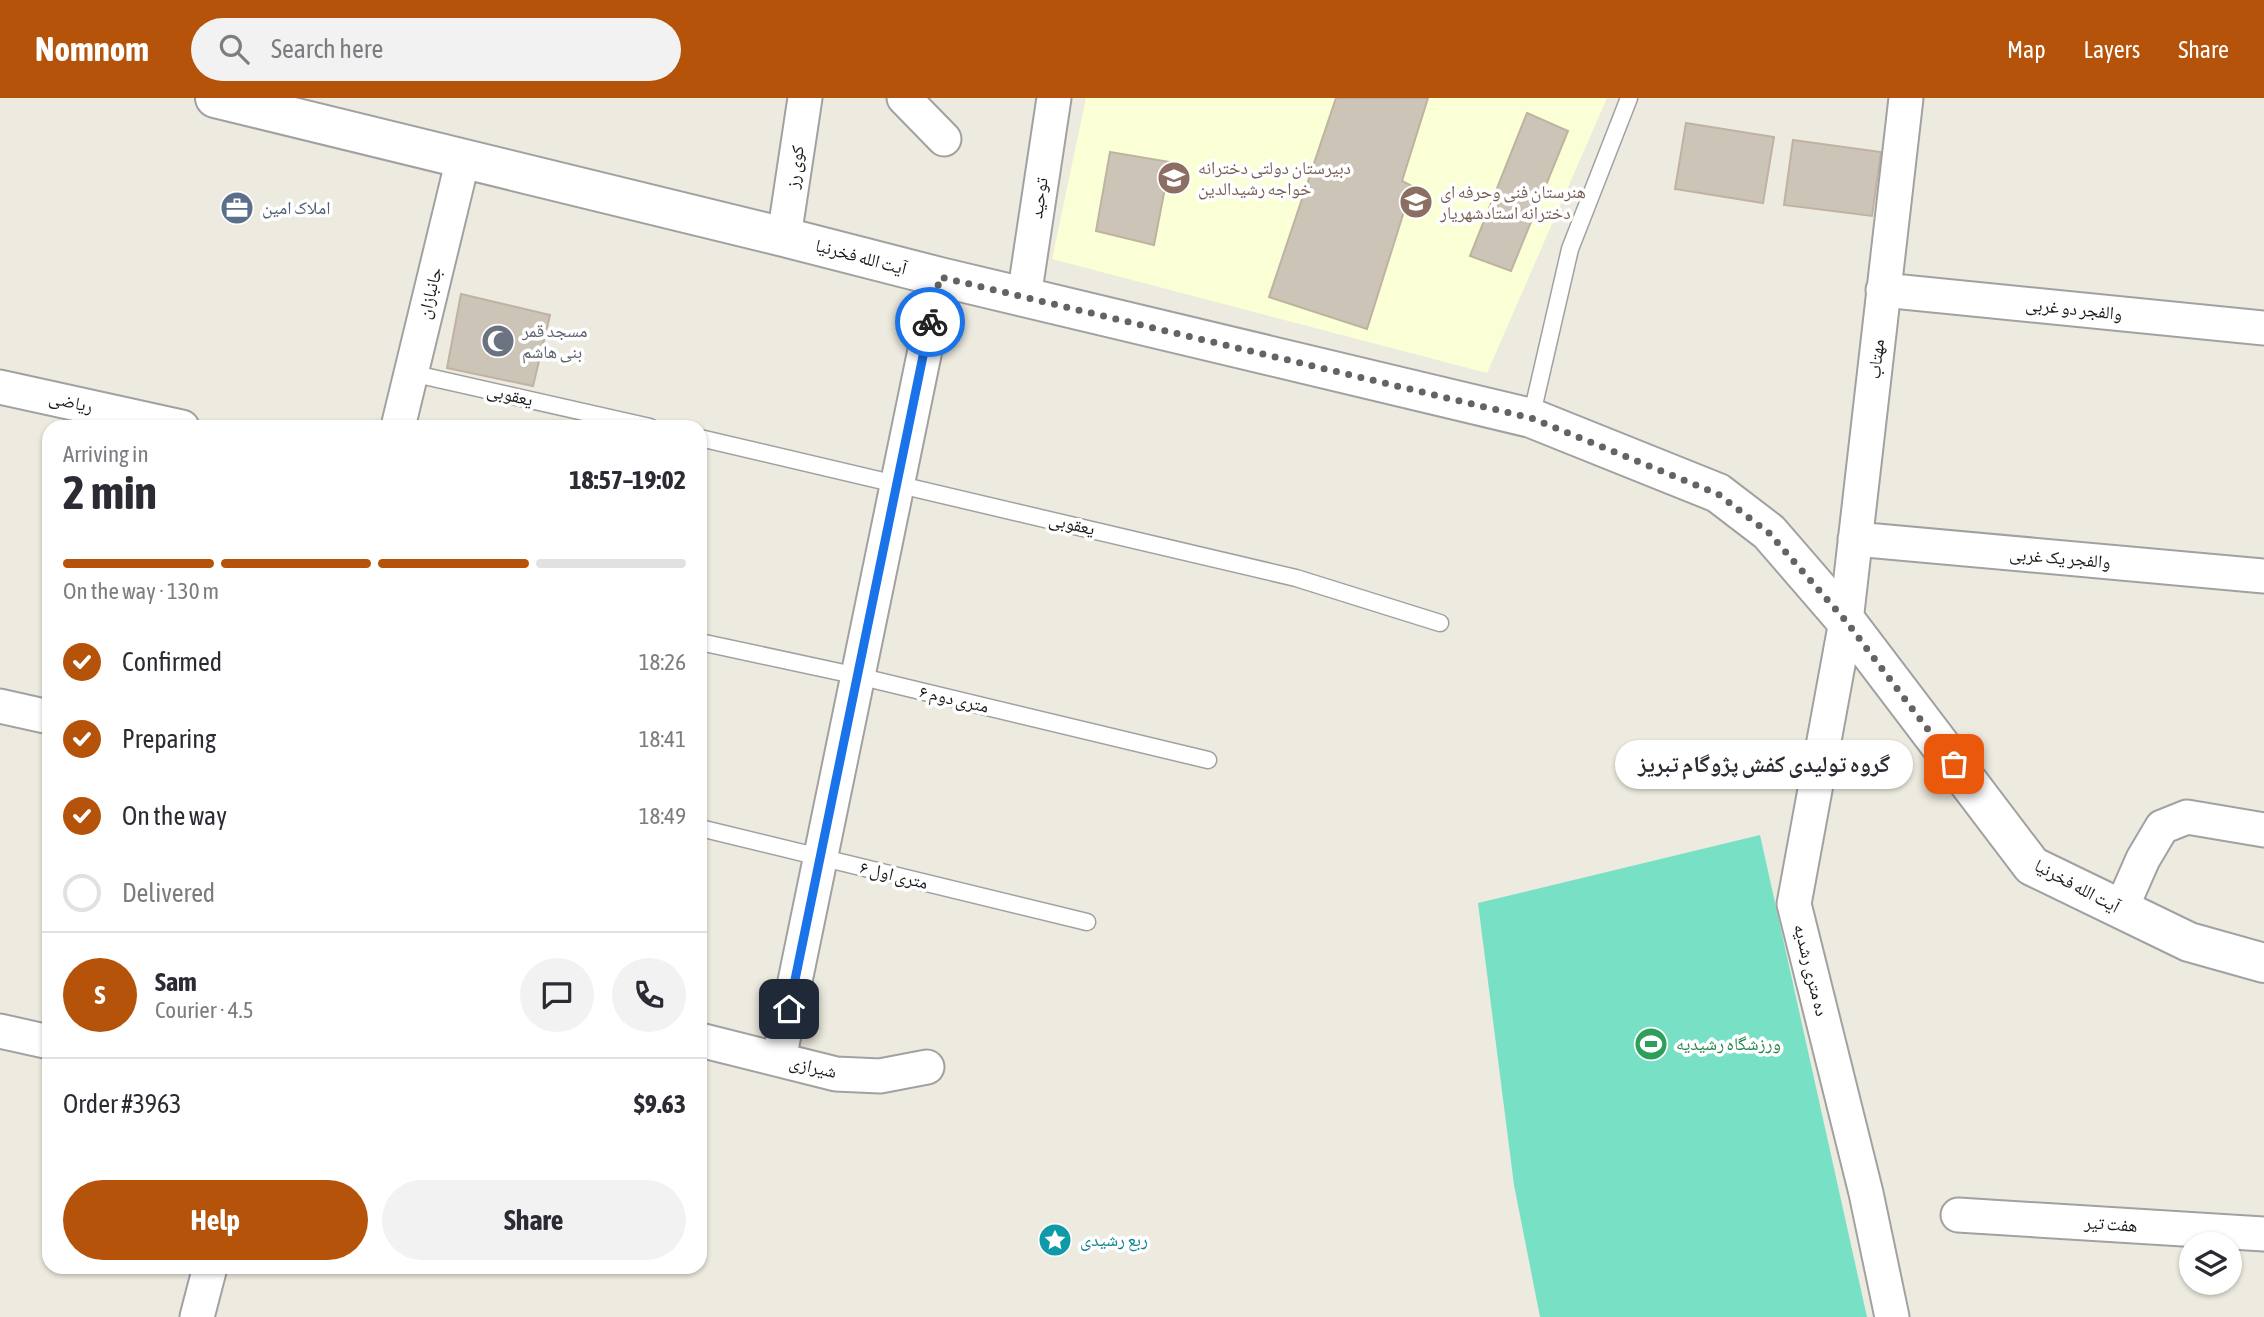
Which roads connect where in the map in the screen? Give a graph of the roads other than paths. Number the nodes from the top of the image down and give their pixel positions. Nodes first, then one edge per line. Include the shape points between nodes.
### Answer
1 (805, 98) edge
2 (904, 98) edge
3 (1054, 98) edge
4 (1629, 98) edge
5 (1906, 98) edge
6 (234, 100) edge
7 (944, 139) dead end
8 (463, 159) junction
9 (785, 237) junction
10 (940, 277) junction
11 (1884, 290) junction
12 (1024, 297) junction
13 (2264, 328) edge
14 (411, 373) junction
15 (0, 387) edge
16 (1531, 418) junction
17 (150, 420) edge
18 (400, 420) edge
19 (619, 420) edge
20 (707, 440) edge
21 (897, 483) junction
22 (1855, 540) junction
23 (2264, 576) edge
24 (1846, 621) junction
25 (1440, 623) dead end
26 (707, 644) edge
27 (858, 676) junction
28 (0, 706) edge
29 (42, 715) edge
30 (1208, 760) dead end
31 (707, 830) edge
32 (2264, 830) edge
33 (820, 858) junction
34 (2122, 909) junction
35 (1087, 922) dead end
36 (2264, 963) edge
37 (0, 1031) edge
38 (42, 1040) edge
39 (707, 1042) edge
40 (779, 1059) junction
41 (927, 1067) dead end
42 (1958, 1214) dead end
43 (2264, 1234) edge
44 (209, 1274) edge
45 (205, 1315) edge
46 (1892, 1317) edge

1 - 9 street, کوی رز
2 - 7 street
3 - 12 street, توحید
4 - 16 lane via 1570,249
5 - 11 street, مهتاب
6 - 8 street, آیت الله فخرنیا
8 - 9 street, آیت الله فخرنیا
8 - 14 street, جانبازان
9 - 10 street, آیت الله فخرنیا
10 - 12 street, آیت الله فخرنیا
10 - 21 street
11 - 13 street, والفجر دو غربی
11 - 22 street, مهتاب
12 - 16 street, آیت الله فخرنیا
14 - 18 street, جانبازان
14 - 19 lane, یعقوبی
15 - 17 street, ریاضی
16 - 24 street, آیت الله فخرنیا via 1718,494 1769,533
20 - 21 lane, یعقوبی
21 - 25 lane, یعقوبی via 1296,578
21 - 27 street
22 - 23 street, والفجر یک غربی
22 - 24 street, مهتاب
24 - 34 street, آیت الله فخرنیا via 2032,866
24 - 46 street, ده متری رشدیه via 1794,904
26 - 27 lane, ۶ متری دوم
27 - 30 lane, ۶ متری دوم
27 - 33 street
28 - 29 street
31 - 33 lane, ۶ متری اول
32 - 34 street via 2187,817 2162,827
33 - 35 lane, ۶ متری اول
33 - 40 street
34 - 36 street, آیت الله فخرنیا via 2189,942
37 - 38 street
39 - 40 street, شیرازی
40 - 41 street, شیرازی via 836,1074 880,1076
42 - 43 street, هفت تیر
44 - 45 street

